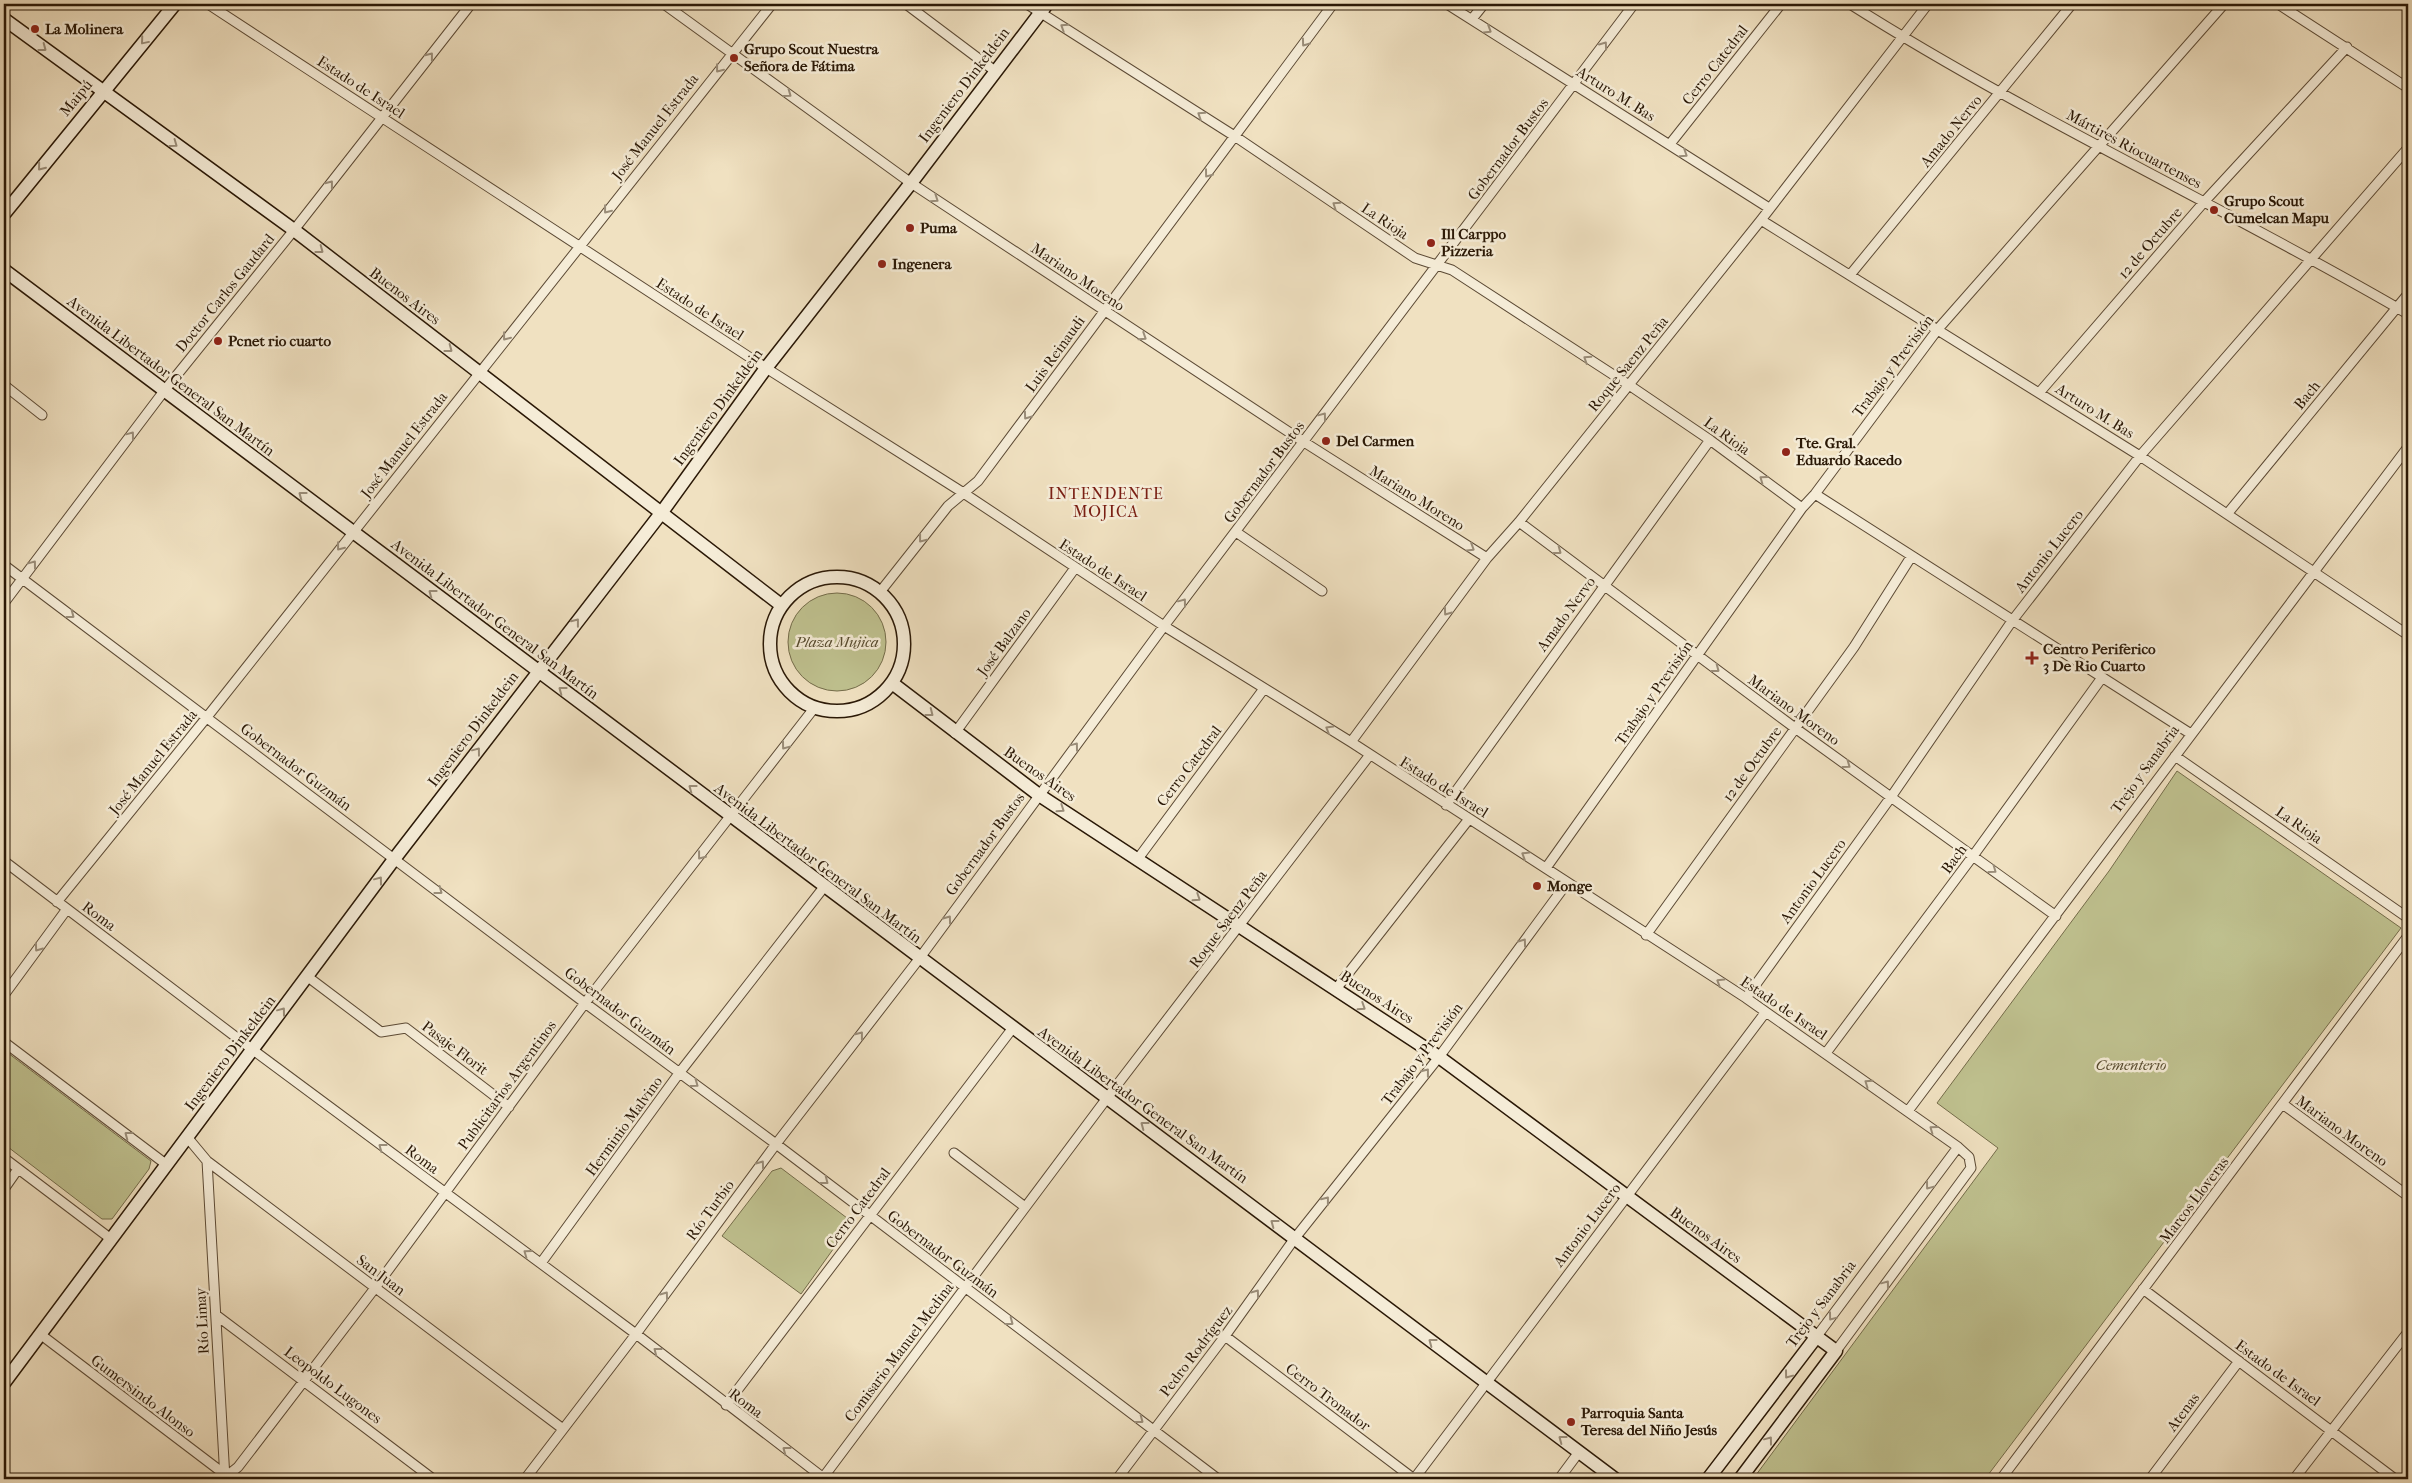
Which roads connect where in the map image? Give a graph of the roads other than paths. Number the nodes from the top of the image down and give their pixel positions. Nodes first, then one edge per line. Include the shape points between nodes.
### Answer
1 (175, 4) edge
2 (208, 4) edge
3 (471, 4) edge
4 (664, 4) edge
5 (772, 4) edge
6 (906, 4) edge
7 (1027, 4) edge
8 (1333, 4) edge
9 (1447, 4) edge
10 (1484, 4) edge
11 (1634, 4) edge
12 (1781, 4) edge
13 (1850, 4) edge
14 (1928, 4) edge
15 (2072, 4) edge
16 (2224, 4) edge
17 (2278, 4) edge
18 (1044, 8) edge
19 (4, 19) edge
20 (1472, 19) junction
21 (1903, 37) junction
22 (2347, 48) junction
23 (731, 53) junction
24 (995, 71) junction
25 (1575, 84) junction
26 (2408, 88) edge
27 (102, 92) junction
28 (2000, 92) junction
29 (381, 117) junction
30 (1236, 137) junction
31 (1670, 144) junction
32 (2097, 146) junction
33 (2408, 148) edge
34 (911, 183) junction
35 (2204, 202) junction
36 (1769, 208) junction
37 (4, 214) edge
38 (1761, 220) junction
39 (294, 230) junction
40 (578, 246) junction
41 (2310, 260) junction
42 (1438, 264) junction
43 (4, 270) edge
44 (1850, 275) junction
45 (2408, 294) edge
46 (2397, 307) junction
47 (1104, 311) junction
48 (2408, 314) edge
49 (1938, 329) junction
50 (766, 368) junction
51 (478, 372) junction
52 (4, 384) edge
53 (1629, 385) junction
54 (164, 391) junction
55 (2039, 393) junction
56 (42, 415) dead end
57 (1710, 440) junction
58 (1304, 442) junction
59 (2408, 447) edge
60 (2140, 456) junction
61 (962, 492) junction
62 (1815, 494) junction
63 (1802, 508) junction
64 (662, 512) junction
65 (2228, 513) junction
66 (1519, 522) junction
67 (352, 532) junction
68 (1236, 532) junction
69 (1912, 557) junction
70 (1487, 558) junction
71 (4, 565) edge
72 (1075, 568) junction
73 (2314, 570) junction
74 (22, 579) junction
75 (1604, 585) junction
76 (880, 592) junction
77 (1322, 592) dead end
78 (4, 603) edge
79 (781, 605) junction
80 (2012, 621) junction
81 (1164, 626) junction
82 (2408, 635) edge
83 (1697, 656) junction
84 (538, 672) junction
85 (2101, 678) junction
86 (892, 683) junction
87 (1263, 690) junction
88 (814, 707) junction
89 (207, 717) junction
90 (1794, 728) junction
91 (955, 733) junction
92 (2191, 734) junction
93 (1351, 742) junction
94 (1369, 756) junction
95 (2175, 756) junction
96 (1039, 794) junction
97 (1891, 797) junction
98 (1446, 805) junction
99 (731, 818) junction
100 (1468, 819) junction
101 (1973, 856) junction
102 (395, 858) junction
103 (1137, 860) junction
104 (4, 861) edge
105 (1546, 868) junction
106 (1567, 883) junction
107 (824, 887) junction
108 (58, 902) junction
109 (66, 909) junction
110 (2056, 916) junction
111 (2408, 918) edge
112 (1240, 926) junction
113 (1646, 936) junction
114 (2408, 936) edge
115 (919, 959) junction
116 (308, 977) junction
117 (1336, 990) junction
118 (4, 994) edge
119 (1746, 998) junction
120 (585, 1003) junction
121 (1765, 1013) junction
122 (1012, 1029) junction
123 (4, 1042) edge
124 (253, 1050) junction
125 (1826, 1053) junction
126 (1439, 1057) junction
127 (680, 1072) junction
128 (1107, 1098) junction
129 (2284, 1105) junction
130 (509, 1106) junction
131 (1908, 1111) junction
132 (187, 1138) junction
133 (776, 1144) junction
134 (1958, 1147) junction
135 (954, 1153) dead end
136 (4, 1158) edge
137 (206, 1161) junction
138 (167, 1165) junction
139 (18, 1169) junction
140 (4, 1189) edge
141 (445, 1193) junction
142 (1626, 1196) junction
143 (2408, 1196) edge
144 (1025, 1208) junction
145 (870, 1216) junction
146 (1295, 1238) junction
147 (111, 1240) junction
148 (541, 1264) junction
149 (965, 1287) junction
150 (375, 1288) junction
151 (2144, 1289) junction
152 (216, 1315) junction
153 (40, 1334) junction
154 (636, 1334) junction
155 (1226, 1336) junction
156 (1817, 1336) junction
157 (2406, 1338) edge
158 (1836, 1351) junction
159 (2239, 1361) junction
160 (304, 1380) junction
161 (4, 1383) edge
162 (1486, 1383) junction
163 (726, 1405) junction
164 (563, 1429) junction
165 (2331, 1429) junction
166 (1154, 1431) junction
167 (1580, 1452) junction
168 (226, 1478) edge
169 (433, 1479) edge
170 (525, 1479) edge
171 (823, 1479) edge
172 (1117, 1479) edge
173 (1218, 1479) edge
174 (1414, 1479) edge
175 (1559, 1479) edge
176 (1615, 1479) edge
177 (1708, 1479) edge
178 (1740, 1479) edge
179 (2002, 1479) edge
180 (2150, 1479) edge
181 (2294, 1479) edge
182 (2395, 1479) edge

1 -> 27 main road, Maipú
2 - 29 street, Estado de Israel
29 -> 3 street, Doctor Carlos Gaudard
4 - 23 street, Mariano Moreno
5 - 23 street, José Manuel Estrada
6 - 24 street
7 - 18 street, La Rioja
8 -> 30 street, Luis Reinaudi
9 - 20 street, Arturo M. Bas
10 - 20 street
25 -> 11 street, Gobernador Bustos
12 - 31 street, Cerro Catedral
13 - 21 street, Mártires Riocuartenses
14 - 21 street, Roque Saenz Peña
15 - 28 street, Amado Nervo
16 - 32 street, Trabajo y Previsión
17 - 22 street
18 - 24 main road, Ingeniero Dinkeldein
30 -> 18 street, La Rioja
19 -> 27 main road, Buenos Aires
20 -> 25 street, Arturo M. Bas
21 - 28 street, Mártires Riocuartenses
21 - 36 street, Roque Saenz Peña
22 - 26 street
22 - 35 street, 12 de Octubre
23 -> 34 street, Mariano Moreno
23 -> 40 street, José Manuel Estrada
24 - 34 main road, Ingeniero Dinkeldein
25 - 31 street, Arturo M. Bas
25 - 42 street, Gobernador Bustos
27 -> 37 main road, Maipú
27 -> 39 main road, Buenos Aires
28 - 32 street, Mártires Riocuartenses
28 - 44 street, Amado Nervo
39 -> 29 street, Doctor Carlos Gaudard
29 - 40 street, Estado de Israel
42 -> 30 street, La Rioja via 1415,258
30 -> 47 street, Luis Reinaudi
31 -> 36 street, Arturo M. Bas
32 - 35 street, Mártires Riocuartenses
32 - 49 street, Trabajo y Previsión
33 - 41 street, Antonio Lucero
34 -> 47 street, Mariano Moreno
34 - 50 main road, Ingeniero Dinkeldein
35 - 41 street, Mártires Riocuartenses
35 - 55 street, 12 de Octubre
36 - 38 street, Roque Saenz Peña
38 - 44 street, Arturo M. Bas
38 - 53 street, Roque Saenz Peña
39 -> 51 main road, Buenos Aires
39 - 54 street, Doctor Carlos Gaudard
40 - 50 street, Estado de Israel
40 -> 51 street, José Manuel Estrada
41 - 46 street, Mártires Riocuartenses
41 - 60 street, Antonio Lucero
53 -> 42 street, La Rioja
58 -> 42 street, Gobernador Bustos
43 - 54 main road, Avenida Libertador General San Martín
44 - 49 street, Arturo M. Bas
45 - 46 street, Bach
46 - 48 street, Mártires Riocuartenses
46 - 65 street, Bach
47 -> 58 street, Mariano Moreno
47 -> 61 street, Luis Reinaudi via 978,481
49 - 55 street, Arturo M. Bas
49 - 62 street, Trabajo y Previsión
50 - 61 street, Estado de Israel
50 - 64 main road, Ingeniero Dinkeldein
51 - 64 main road, Buenos Aires
51 - 67 street, José Manuel Estrada
52 - 56 street
53 - 57 street, La Rioja
53 - 66 street, Roque Saenz Peña
67 -> 54 main road, Avenida Libertador General San Martín
74 -> 54 street, Doctor Carlos Gaudard
55 - 60 street, Arturo M. Bas
63 -> 57 street, La Rioja
57 - 75 street, Amado Nervo
58 - 68 street, Gobernador Bustos
58 -> 70 street, Mariano Moreno
59 - 73 street, Trejo y Sanabria
60 - 65 street, Arturo M. Bas
60 - 80 street, Antonio Lucero
61 - 72 street, Estado de Israel
61 -> 76 street, Luis Reinaudi
62 - 63 street, Trabajo y Previsión
62 - 69 street
63 - 83 street, Trabajo y Previsión
64 - 79 main road, Buenos Aires
84 -> 64 main road, Ingeniero Dinkeldein
65 - 73 street, Arturo M. Bas
66 - 70 street, Roque Saenz Peña
66 -> 75 street, Mariano Moreno
84 -> 67 main road, Avenida Libertador General San Martín
67 -> 89 street, José Manuel Estrada
68 - 77 street
81 -> 68 street, Gobernador Bustos
69 - 80 street
69 - 90 street, 12 de Octubre via 1854,647
70 -> 93 street, Roque Saenz Peña
71 - 74 street, Gobernador Guzmán
72 - 81 street, Estado de Israel
72 - 91 street, José Balzano
73 - 82 street, Arturo M. Bas
73 - 92 street, Trejo y Sanabria
74 - 78 street, Doctor Carlos Gaudard
74 -> 89 street, Gobernador Guzmán
75 - 83 street, Mariano Moreno
75 - 98 street, Amado Nervo
76 - 79 main road via 861,581 839,576 810,582 797,589
76 - 86 main road via 894,607 902,626 901,665
79 - 88 main road via 773,620 770,655 786,687
80 - 85 street
80 - 97 street, Antonio Lucero
81 - 87 street, Estado de Israel
96 -> 81 street, Gobernador Bustos
83 -> 90 street, Mariano Moreno
83 - 105 street, Trabajo y Previsión
99 -> 84 main road, Avenida Libertador General San Martín
102 -> 84 main road, Ingeniero Dinkeldein
85 - 92 street
85 - 101 street, Bach
86 - 88 main road via 876,698 857,708 836,711
86 -> 91 main road, Buenos Aires
93 -> 87 street, Estado de Israel
87 - 103 street, Cerro Catedral
88 -> 99 street, Publicitarios Argentinos
89 - 102 street, Gobernador Guzmán
89 - 108 street, José Manuel Estrada
90 -> 97 street, Mariano Moreno
90 - 113 street, 12 de Octubre
91 - 96 main road, Buenos Aires
92 - 95 street, Trejo y Sanabria
93 - 94 street, Estado de Israel
94 - 98 street, Estado de Israel
94 - 112 street, Roque Saenz Peña
95 - 110 street, Trejo y Sanabria
95 - 111 street, La Rioja
96 -> 103 main road, Buenos Aires
115 -> 96 street, Gobernador Bustos
97 - 101 street, Mariano Moreno
97 - 119 street, Antonio Lucero
98 - 100 street, Estado de Israel
99 - 107 main road, Avenida Libertador General San Martín
99 -> 120 street, Publicitarios Argentinos
105 -> 100 street, Estado de Israel
100 - 117 street
101 -> 110 street, Mariano Moreno
101 - 125 street, Bach
116 -> 102 main road, Ingeniero Dinkeldein
102 -> 120 street, Gobernador Guzmán
103 -> 112 main road, Buenos Aires
104 - 108 street, Roma
105 - 106 street, Estado de Israel
106 - 113 street, Estado de Israel
126 -> 106 street, Trabajo y Previsión
107 - 115 main road, Avenida Libertador General San Martín
107 - 127 street, Herminio Malvino
108 - 109 street, Roma
109 -> 118 street
109 - 124 street, Roma
110 - 131 street, Trejo y Sanabria
112 - 117 main road, Buenos Aires
112 - 128 street, Roque Saenz Peña
119 -> 113 street, Estado de Israel
114 - 129 street, Marcos Lloveras
115 - 122 main road, Avenida Libertador General San Martín
133 -> 115 street, Río Turbio
124 -> 116 main road, Ingeniero Dinkeldein
116 - 130 street, Pasaje Florit via 381,1032 406,1028
117 -> 126 main road, Buenos Aires
119 - 121 street, Estado de Israel
120 - 127 street, Gobernador Guzmán
120 - 130 street, Publicitarios Argentinos
121 - 125 street, Estado de Israel
121 - 142 street, Antonio Lucero
122 - 128 main road, Avenida Libertador General San Martín
122 - 145 street, Cerro Catedral
138 -> 123 street
124 - 132 main road, Ingeniero Dinkeldein
141 -> 124 street, Roma
131 -> 125 street, Estado de Israel
126 - 142 main road, Buenos Aires
146 -> 126 street, Trabajo y Previsión
127 -> 133 street, Gobernador Guzmán
127 - 148 street, Herminio Malvino
128 - 144 street, Comisario Manuel Medina
146 -> 128 main road, Avenida Libertador General San Martín
129 - 143 street, Mariano Moreno
129 - 151 street, Marcos Lloveras
130 - 141 street, Publicitarios Argentinos
134 -> 131 street, Estado de Israel
132 - 137 street, San Juan
132 - 138 main road, Ingeniero Dinkeldein
133 -> 145 street, Gobernador Guzmán
154 -> 133 street, Río Turbio
134 -> 156 street, Trejo y Sanabria
158 -> 134 street, Estado de Israel via 1971,1168 1969,1157
135 - 144 street
136 - 139 street
137 - 150 street, San Juan
137 - 152 street, Río Limay
138 - 147 main road, Ingeniero Dinkeldein
139 - 140 street
139 - 147 street
148 -> 141 street, Roma
141 - 150 street, Publicitarios Argentinos
142 - 156 main road, Buenos Aires
142 - 162 street, Antonio Lucero
144 - 149 street, Comisario Manuel Medina
145 - 149 street, Gobernador Guzmán
145 - 163 street, Cerro Catedral
155 -> 146 street, Pedro Rodríguez
162 -> 146 main road, Avenida Libertador General San Martín
147 - 153 main road, Ingeniero Dinkeldein
148 - 154 street, Roma
149 -> 166 street, Gobernador Guzmán
149 - 171 street, Comisario Manuel Medina
150 - 160 street, Publicitarios Argentinos
150 - 164 street, San Juan
151 - 159 street, Estado de Israel
151 - 179 street, Marcos Lloveras
152 - 160 street, Leopoldo Lugones
152 - 168 street, Río Limay
153 - 161 main road, Ingeniero Dinkeldein
153 - 168 street, Gumersindo Alonso
163 -> 154 street, Roma
154 - 164 street, Río Turbio
155 - 166 street, Pedro Rodríguez
155 - 174 street, Cerro Tronador
156 - 158 main road, Buenos Aires
156 -> 177 main road, Trejo y Sanabria
157 - 165 street
178 -> 158 main road
159 - 165 street, Estado de Israel
159 - 180 street, Atenas
160 - 168 street, Publicitarios Argentinos via 238,1467
160 - 169 street, Leopoldo Lugones
167 -> 162 main road, Avenida Libertador General San Martín
162 - 174 street, Antonio Lucero
171 -> 163 street, Roma
164 - 170 street, Río Turbio
165 - 181 street
165 - 182 street, Estado de Israel
166 - 172 street, Pedro Rodríguez
166 - 173 street, Gobernador Guzmán
167 - 175 street
167 - 176 main road, Avenida Libertador General San Martín

